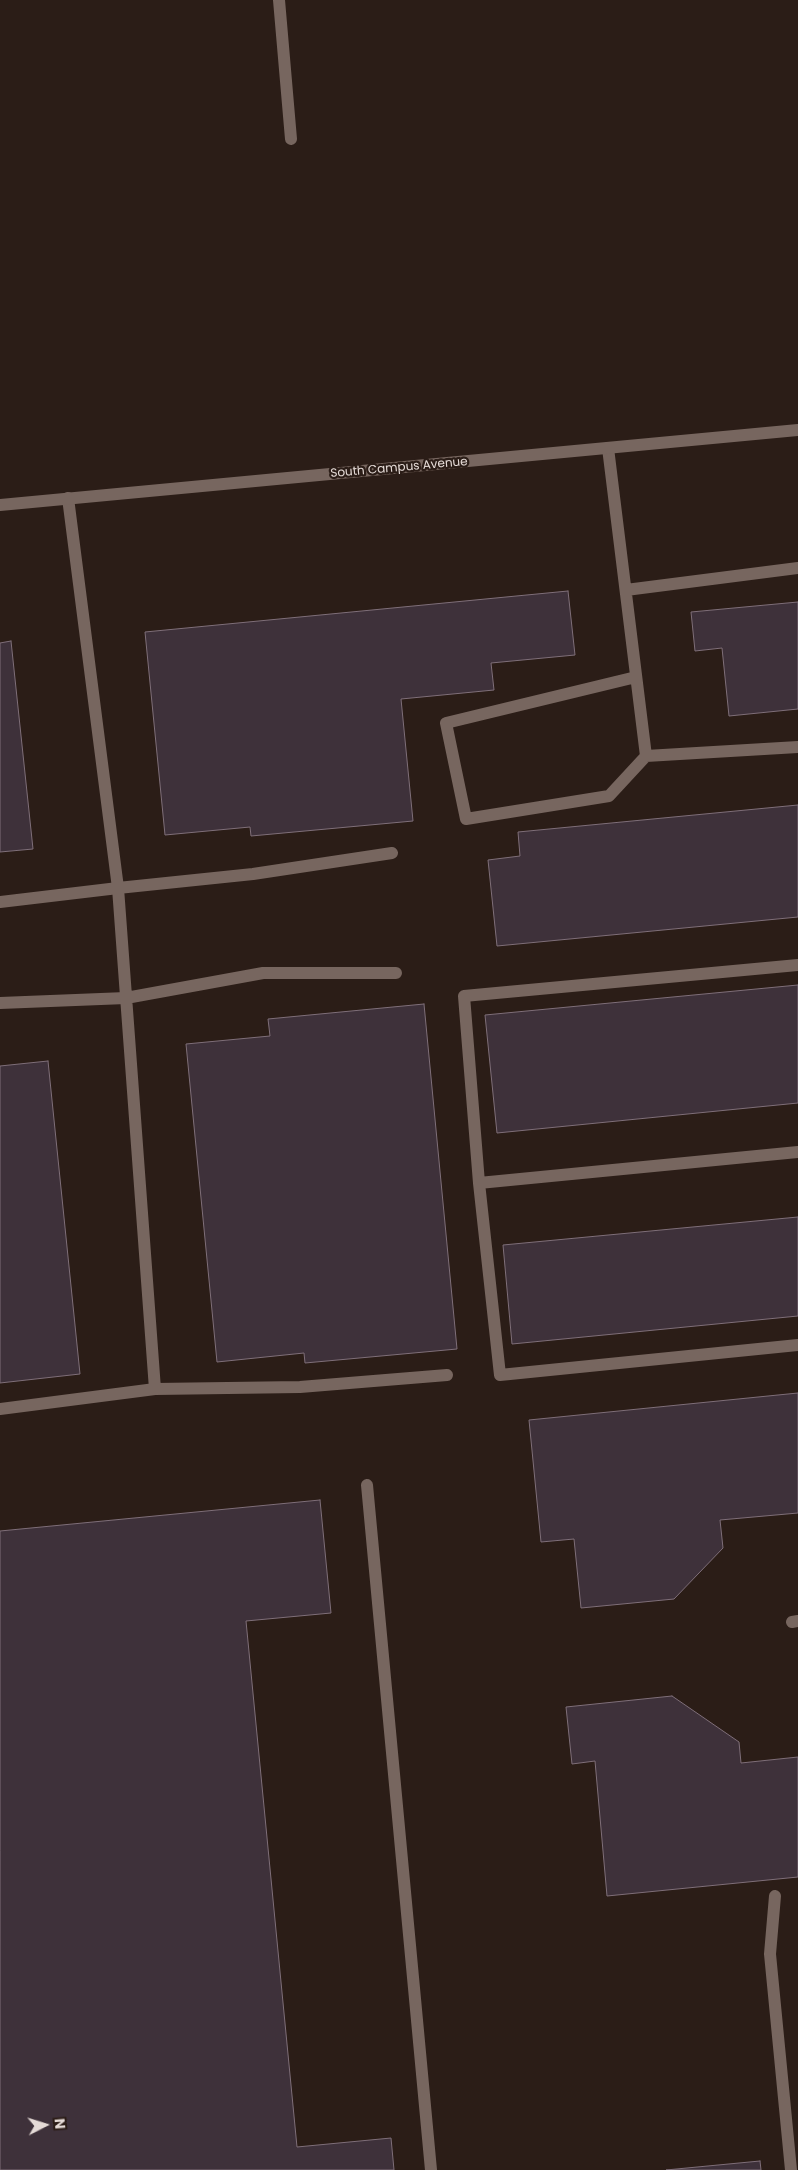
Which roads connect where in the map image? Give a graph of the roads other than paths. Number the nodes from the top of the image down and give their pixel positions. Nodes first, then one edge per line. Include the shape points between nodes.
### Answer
1 (279, 0) edge
2 (291, 139) dead end
3 (798, 430) edge
4 (608, 448) junction
5 (68, 498) junction
6 (0, 504) edge
7 (798, 568) edge
8 (626, 590) junction
9 (636, 677) junction
10 (798, 747) edge
11 (646, 756) junction
12 (392, 853) dead end
13 (118, 888) junction
14 (0, 902) edge
15 (798, 965) edge
16 (396, 973) dead end
17 (126, 998) junction
18 (0, 1003) edge
19 (798, 1152) edge
20 (479, 1183) junction
21 (798, 1345) edge
22 (447, 1375) dead end
23 (156, 1389) junction
24 (0, 1409) edge
25 (367, 1485) dead end
26 (774, 1896) dead end
27 (431, 2170) edge
28 (792, 2170) edge

1 - 2 street
3 - 4 street, South Campus Avenue
4 - 5 street, South Campus Avenue
4 - 8 street
5 - 6 street, South Campus Avenue
5 - 13 street
7 - 8 street
8 - 9 street
9 - 11 street
9 - 11 street via 446,723 466,819 609,796
10 - 11 street
12 - 13 street via 253,874
13 - 14 street
13 - 17 street
15 - 20 street via 464,996
16 - 17 street via 263,973
17 - 18 street
17 - 23 street
19 - 20 street
20 - 21 street via 500,1375
22 - 23 street via 300,1387
23 - 24 street
25 - 27 street
26 - 28 street via 770,1954

